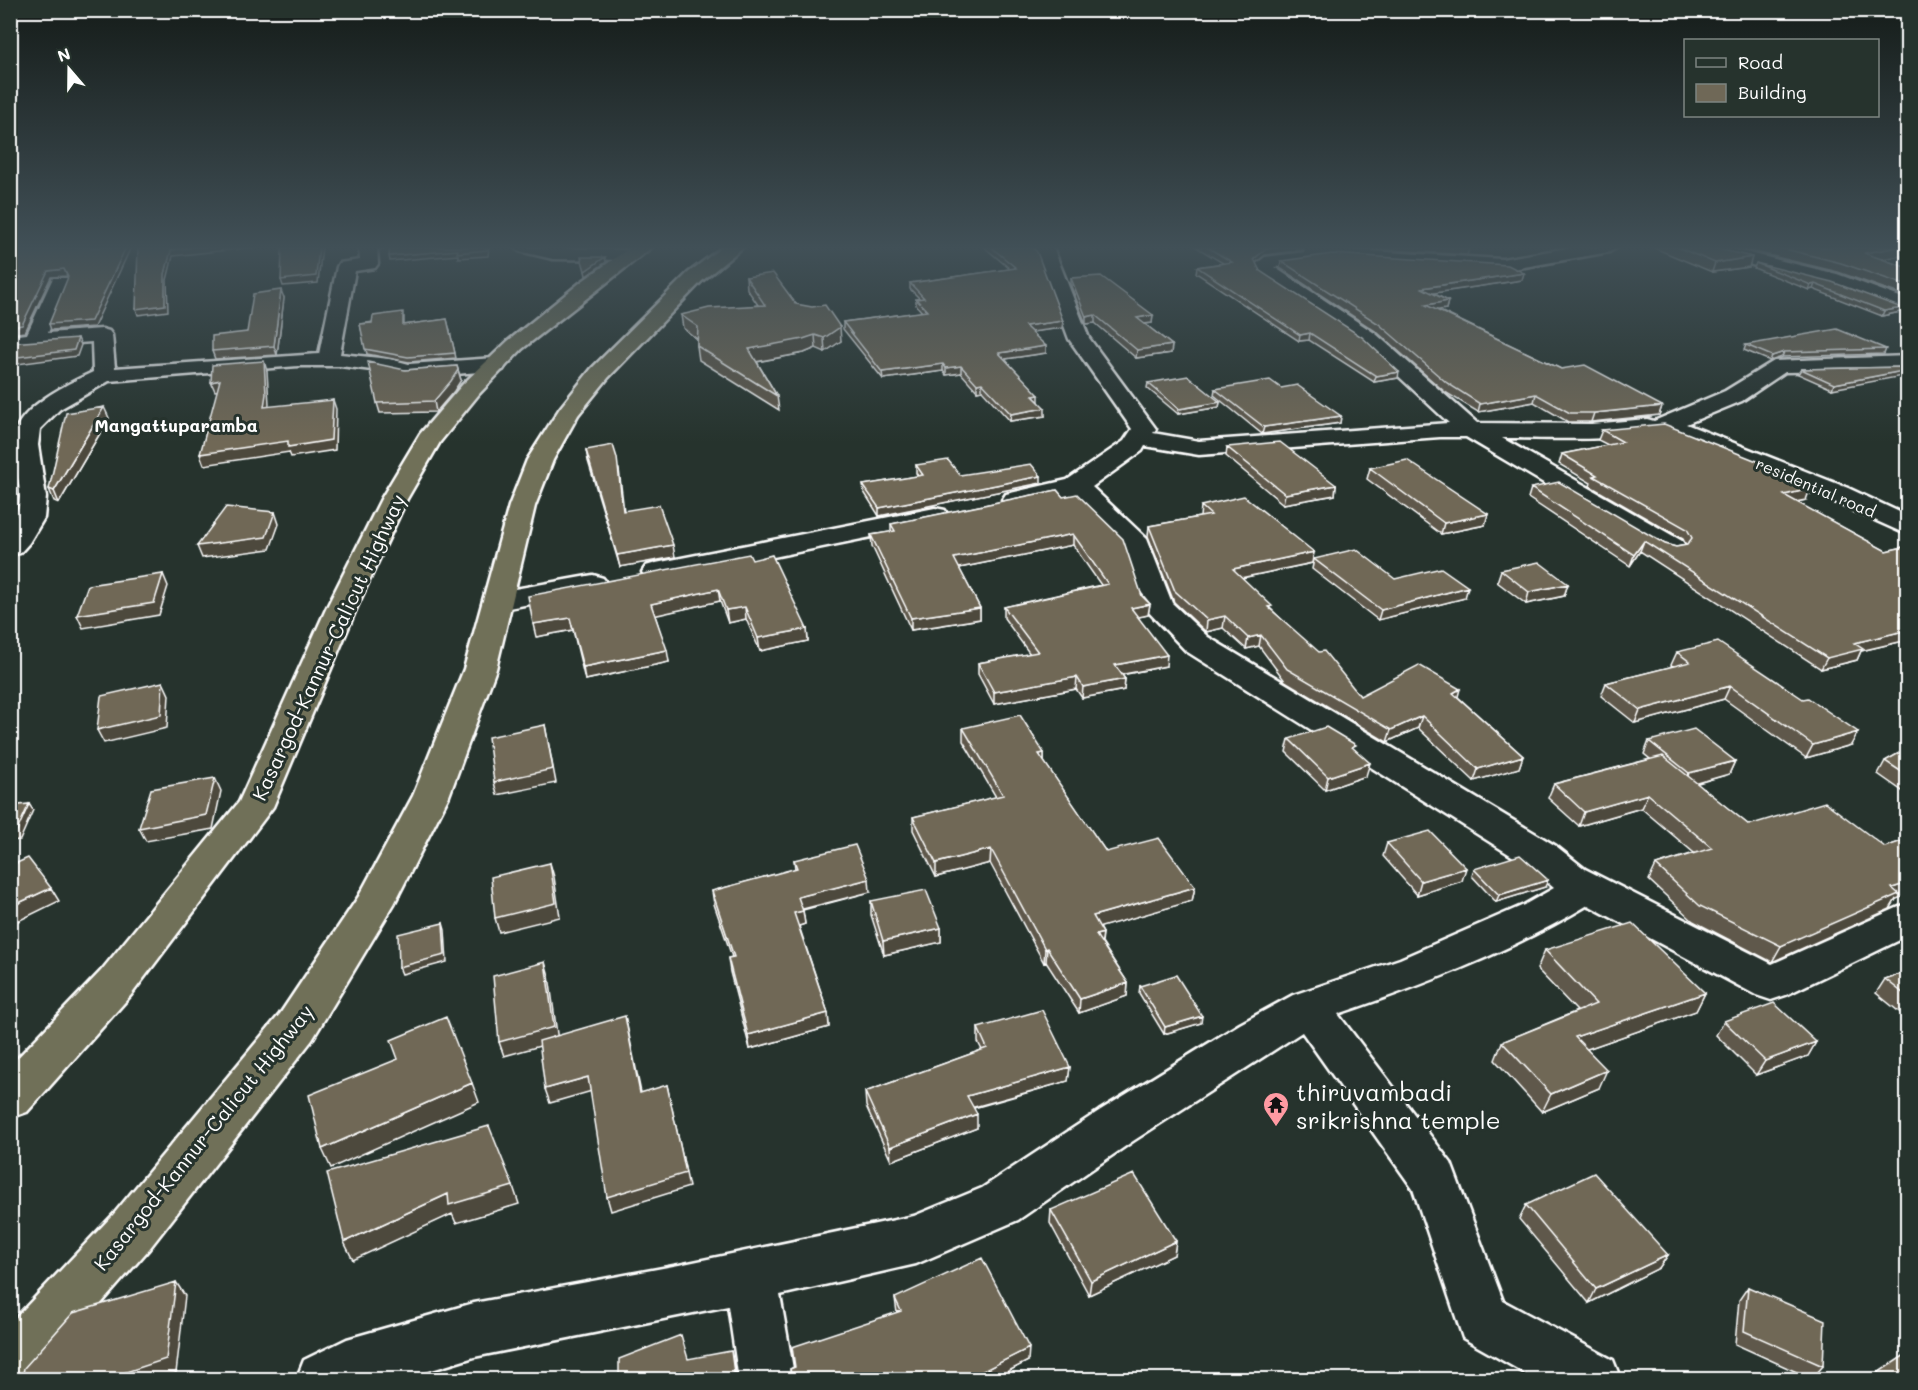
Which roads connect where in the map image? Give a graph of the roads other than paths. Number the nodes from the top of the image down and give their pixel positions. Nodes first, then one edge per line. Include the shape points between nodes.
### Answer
1 (47, 312) edge
2 (339, 312) edge
3 (556, 312) edge
4 (659, 312) edge
5 (1069, 312) edge
6 (1329, 312) edge
7 (35, 340) junction
8 (10, 342) edge
9 (328, 360) junction
10 (1908, 363) edge
11 (495, 365) junction
12 (104, 375) junction
13 (1664, 424) junction
14 (1471, 430) junction
15 (1139, 438) junction
16 (1076, 486) junction
17 (1908, 527) edge
18 (10, 547) edge
19 (1672, 547) edge
20 (498, 601) junction
21 (1571, 879) junction
22 (1908, 918) edge
23 (1308, 1007) junction
24 (10, 1098) edge
25 (750, 1277) junction
26 (10, 1365) edge
27 (324, 1380) edge
28 (767, 1380) edge
29 (1593, 1380) edge

1 - 7 street
2 - 9 street
3 - 11 highway, Kasargod-Kannur-Calicut Highway
4 - 20 highway, Kasargod-Kannur-Calicut Highway via 568,413 540,460 522,506
5 - 15 street via 1079,339 1144,429
6 - 14 street via 1369,338
7 - 8 street
7 - 12 street via 102,335
9 - 11 street via 408,371
9 - 12 street
10 - 13 street via 1782,366 1769,370 1755,385 1722,402
11 - 24 highway, Kasargod-Kannur-Calicut Highway via 429,439 394,499 255,807 116,983
12 - 18 street via 50,406 27,430 25,448 34,493 32,514 22,536
13 - 14 street via 1592,431
13 - 17 street, residential road via 1839,494
14 - 15 street via 1199,448
14 - 19 street
15 - 16 street
16 - 20 street
16 - 21 street via 1137,545 1158,606 1197,644 1542,856
20 - 26 highway, Kasargod-Kannur-Calicut Highway via 480,669 431,796 374,903 296,1027 131,1232
21 - 22 street via 1771,982
21 - 23 street via 1576,894 1538,916 1415,971
23 - 25 street via 1256,1036 1000,1204 916,1240
23 - 29 street via 1434,1179 1482,1318
25 - 27 street via 474,1330 347,1367
25 - 28 street

